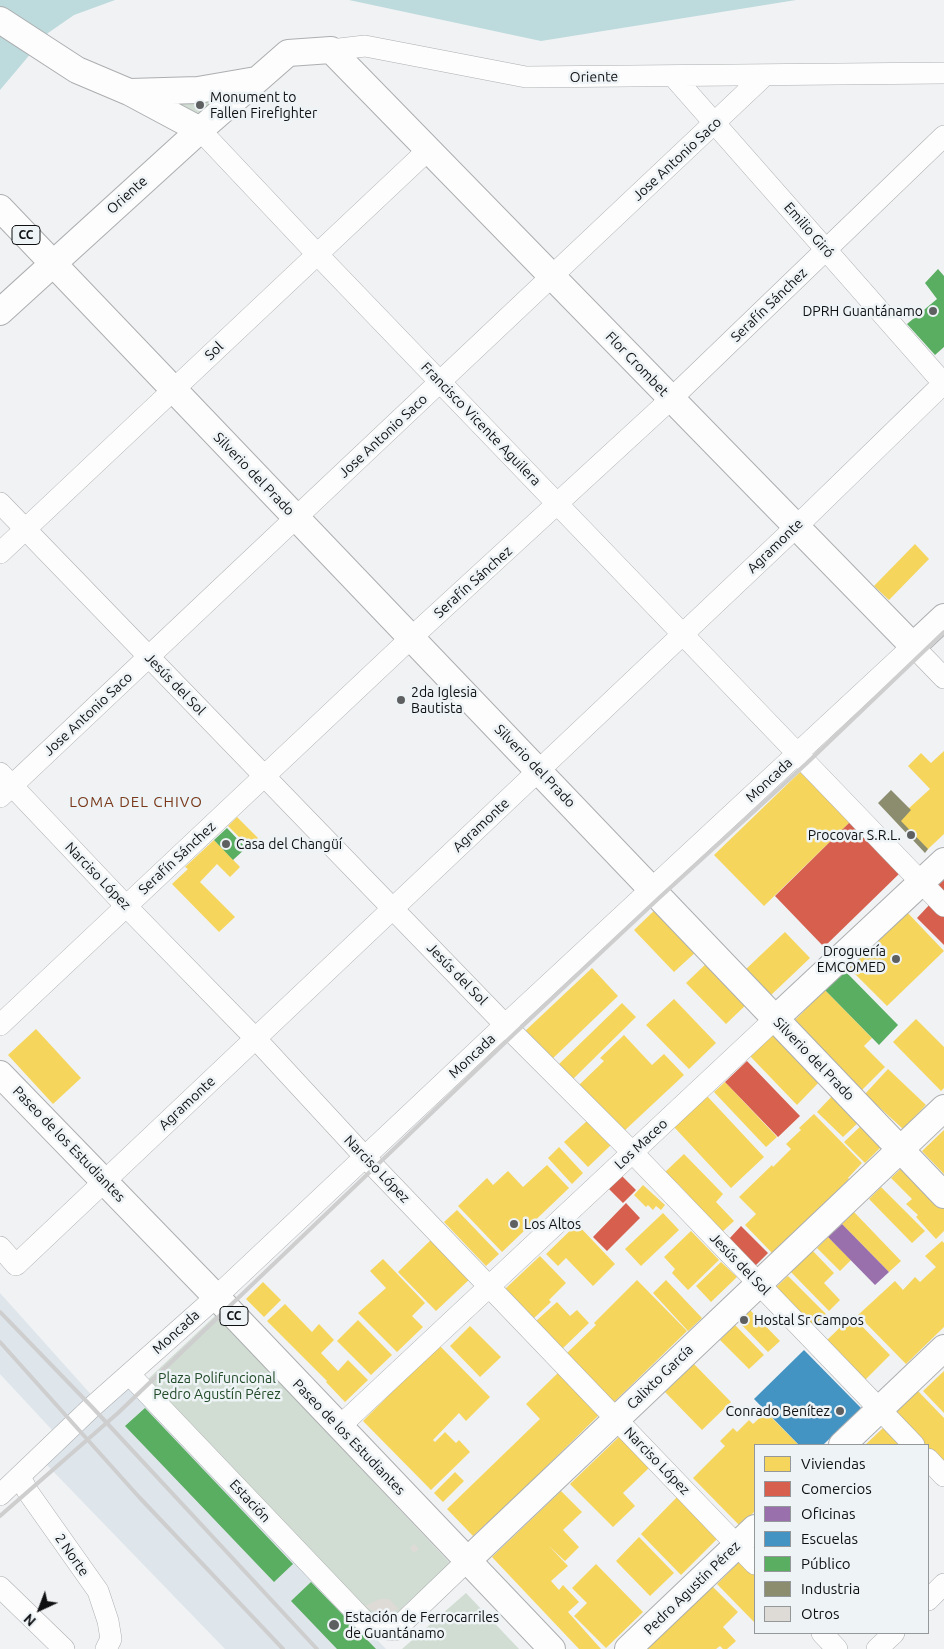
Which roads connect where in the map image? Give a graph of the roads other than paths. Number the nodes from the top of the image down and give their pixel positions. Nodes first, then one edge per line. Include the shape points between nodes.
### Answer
1 (0, 20) edge
2 (330, 50) junction
3 (944, 73) edge
4 (673, 76) junction
5 (766, 76) junction
6 (256, 80) junction
7 (129, 92) junction
8 (715, 123) junction
9 (200, 130) junction
10 (944, 136) edge
11 (428, 150) junction
12 (0, 208) edge
13 (827, 250) junction
14 (317, 254) junction
15 (53, 263) junction
16 (552, 276) junction
17 (0, 312) edge
18 (440, 382) junction
19 (944, 383) edge
20 (174, 390) junction
21 (672, 399) junction
22 (0, 502) edge
23 (558, 504) junction
24 (296, 518) junction
25 (796, 526) junction
26 (26, 529) junction
27 (0, 553) edge
28 (944, 617) edge
29 (683, 634) junction
30 (412, 638) junction
31 (913, 646) junction
32 (149, 657) junction
33 (944, 678) edge
34 (798, 754) junction
35 (539, 770) junction
36 (265, 777) junction
37 (4, 785) edge
38 (944, 861) edge
39 (921, 882) junction
40 (651, 889) junction
41 (126, 906) junction
42 (944, 906) edge
43 (393, 908) junction
44 (776, 1018) junction
45 (0, 1025) edge
46 (505, 1025) junction
47 (255, 1038) junction
48 (0, 1074) edge
49 (944, 1108) edge
50 (900, 1149) junction
51 (632, 1152) junction
52 (364, 1156) junction
53 (105, 1181) junction
54 (944, 1195) edge
55 (0, 1247) edge
56 (759, 1284) junction
57 (490, 1286) junction
58 (216, 1297) junction
59 (944, 1348) edge
60 (129, 1374) junction
61 (880, 1409) junction
62 (617, 1418) junction
63 (339, 1427) junction
64 (843, 1444) edge
65 (913, 1444) edge
66 (929, 1460) edge
67 (944, 1476) edge
68 (6, 1486) edge
69 (746, 1536) edge
70 (467, 1561) junction
71 (754, 1561) edge
72 (944, 1584) edge
73 (0, 1586) edge
74 (929, 1599) edge
75 (370, 1628) joint
76 (823, 1634) edge
77 (893, 1634) edge
78 (108, 1644) edge
79 (64, 1649) edge
80 (552, 1649) edge
81 (628, 1649) edge
82 (837, 1649) edge
83 (877, 1649) edge

1 - 7 main road, Francisco Vicente Aguilera via 77,70
2 - 4 street, Oriente via 365,46 526,77
2 - 6 main road, Oriente via 288,53
2 - 11 main road, Flor Crombet
3 - 5 street, Oriente
4 - 5 street, Oriente
4 - 8 street, Emilio Giró
5 - 8 street, Jose Antonio Saco
6 - 7 main road via 198,90
6 - 9 main road, Oriente
7 - 9 main road, Francisco Vicente Aguilera
8 - 13 street, Emilio Giró
8 - 16 street, Jose Antonio Saco
9 - 14 street, Francisco Vicente Aguilera
9 - 15 main road, Oriente
10 - 13 street, Serafín Sánchez
11 - 14 street, Sol
11 - 16 main road, Flor Crombet
12 - 15 main road, Silverio del Prado / CC
13 - 19 street, Emilio Giró
13 - 21 street, Serafín Sánchez
14 - 18 street, Francisco Vicente Aguilera
14 - 20 street, Sol
15 - 17 main road, Oriente
15 - 20 main road, Silverio del Prado
16 - 18 street, Jose Antonio Saco
16 - 21 main road, Flor Crombet
18 - 23 street, Francisco Vicente Aguilera
18 - 24 street, Jose Antonio Saco
19 - 25 street, Agramonte
20 - 24 main road, Silverio del Prado
20 - 26 street, Sol
21 - 23 street, Serafín Sánchez
21 - 25 main road, Flor Crombet
22 - 26 street, Jesús del Sol
23 - 29 street, Francisco Vicente Aguilera
23 - 30 street, Serafín Sánchez
24 - 30 main road, Silverio del Prado
24 - 32 street, Jose Antonio Saco
25 - 29 street, Agramonte
25 - 31 main road, Flor Crombet
26 - 27 street, Sol
26 - 32 street, Jesús del Sol
28 - 31 main road, Moncada
29 - 34 street, Francisco Vicente Aguilera
29 - 35 street, Agramonte
30 - 35 main road, Silverio del Prado
30 - 36 street, Serafín Sánchez
31 - 33 street, Flor Crombet
31 - 34 street, Moncada
32 - 36 street, Jesús del Sol
32 - 37 street, Jose Antonio Saco
34 - 39 street, Francisco Vicente Aguilera
34 - 40 street, Moncada
35 - 40 main road, Silverio del Prado
35 - 43 street, Agramonte
36 - 41 street, Serafín Sánchez
36 - 43 street, Jesús del Sol
37 - 41 street, Narciso López
38 - 39 main road, Los Maceo
39 - 42 street, Francisco Vicente Aguilera
39 - 44 main road, Los Maceo
40 - 44 main road, Silverio del Prado
40 - 46 street, Moncada
41 - 45 street, Serafín Sánchez
41 - 47 street, Narciso López
43 - 46 street, Jesús del Sol
43 - 47 street, Agramonte
44 - 50 main road, Silverio del Prado
44 - 51 street, Los Maceo
46 - 51 street, Jesús del Sol
46 - 52 street, Moncada
47 - 52 street, Narciso López
47 - 53 street, Agramonte
48 - 53 main road, Paseo de los Estudiantes / CC
49 - 50 main road, Calixto García
50 - 54 main road, Silverio del Prado
50 - 56 main road, Calixto García
51 - 56 street, Jesús del Sol
51 - 57 street, Los Maceo
52 - 57 street, Narciso López
52 - 58 street, Moncada
53 - 55 street, Agramonte via 16,1265
53 - 58 main road, Paseo de los Estudiantes / CC
56 - 61 street, Jesús del Sol
56 - 62 main road, Calixto García
57 - 62 street, Narciso López
57 - 63 street, Los Maceo
58 - 60 street, Moncada
58 - 63 main road, Paseo de los Estudiantes / CC
59 - 61 main road
60 - 68 street, Moncada
60 - 75 street, Estación
61 - 64 main road
61 - 65 street, Jesús del Sol
62 - 69 street, Narciso López
62 - 70 main road, Calixto García
63 - 70 main road, Paseo de los Estudiantes / CC
66 - 67 street
68 - 78 street, 2 Norte via 28,1492 98,1591 108,1621
69 - 71 street, Narciso López
69 - 81 main road, Pedro Agustín Pérez
70 - 75 street, Calixto García via 395,1630
70 - 80 main road, Paseo de los Estudiantes / CC
72 - 74 street
73 - 79 street
76 - 82 street
77 - 83 street

